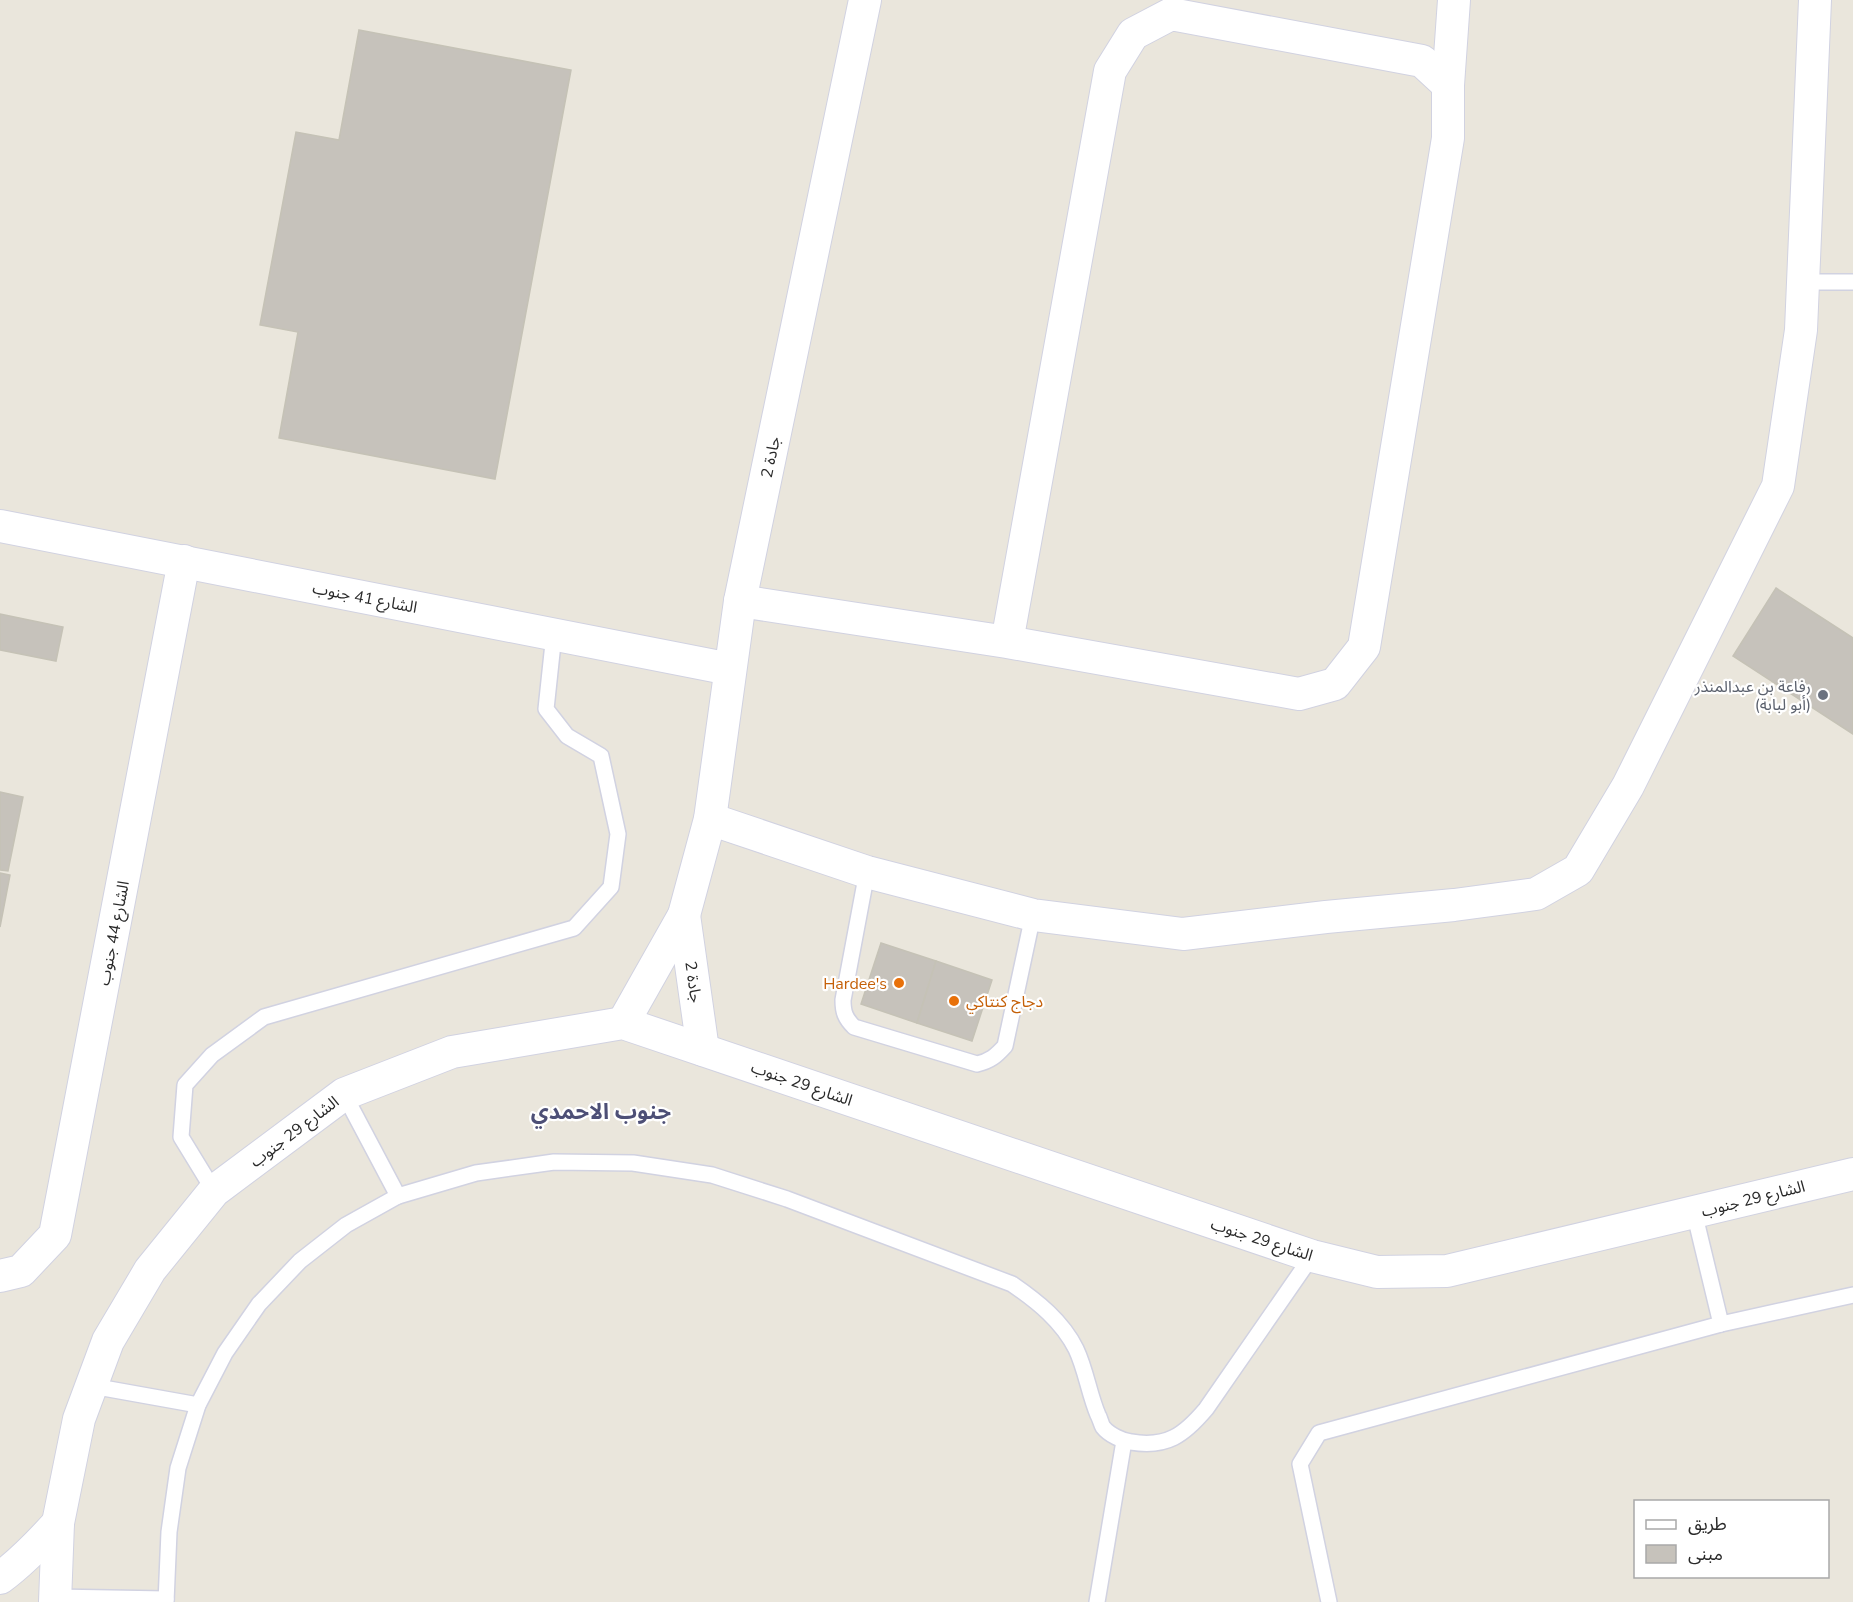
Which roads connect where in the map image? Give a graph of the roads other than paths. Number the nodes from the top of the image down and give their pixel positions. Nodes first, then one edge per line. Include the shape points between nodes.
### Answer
1 (865, 0) edge
2 (1454, 0) edge
3 (1815, 0) edge
4 (1448, 84) junction
5 (1803, 282) junction
6 (1853, 282) edge
7 (0, 526) edge
8 (184, 561) junction
9 (740, 601) junction
10 (554, 634) junction
11 (1007, 642) junction
12 (730, 669) junction
13 (710, 819) junction
14 (867, 872) junction
15 (684, 915) junction
16 (1033, 915) junction
17 (623, 1023) junction
18 (703, 1050) junction
19 (344, 1094) junction
20 (1853, 1174) edge
21 (214, 1191) junction
22 (398, 1196) junction
23 (1694, 1212) junction
24 (1312, 1256) junction
25 (0, 1276) edge
26 (1853, 1295) edge
27 (1720, 1324) junction
28 (92, 1386) junction
29 (198, 1405) junction
30 (1124, 1441) junction
31 (58, 1523) junction
32 (0, 1578) edge
33 (55, 1599) edge
34 (166, 1601) edge
35 (1097, 1602) edge
36 (1329, 1602) edge

1 - 9 street, جادة 2
2 - 4 street
3 - 5 street
4 - 11 street via 1448,138 1364,647 1335,684 1299,694
4 - 11 street via 1422,62 1171,14 1133,34 1110,71
5 - 6 lane
5 - 16 street via 1801,330 1778,486 1628,786 1578,870 1536,894 1184,934
7 - 8 street, الشارع 41 جنوب
8 - 10 street, الشارع 41 جنوب
8 - 25 street, الشارع 44 جنوب via 55,1235 21,1271
9 - 11 street
9 - 12 street, جادة 2
10 - 12 street, الشارع 41 جنوب
10 - 21 lane via 546,709 567,736 602,756 618,834 611,886 574,928 264,1017 212,1055 185,1084 181,1137
12 - 13 street, جادة 2
13 - 14 street
13 - 15 street, جادة 2
14 - 16 street
14 - 16 lane via 843,1000 847,1021 854,1027 977,1064 988,1062 1005,1046
15 - 17 street, جادة 2
15 - 18 street, جادة 2
17 - 18 street, الشارع 29 جنوب
17 - 19 street, الشارع 29 جنوب via 452,1052
18 - 24 street, الشارع 29 جنوب
19 - 21 street, الشارع 29 جنوب
19 - 22 lane
20 - 23 street, الشارع 29 جنوب
21 - 28 street, الشارع 29 جنوب via 150,1270 108,1341
22 - 29 lane via 346,1225 300,1261 259,1304 225,1353
22 - 30 lane via 476,1173 554,1162 633,1162 712,1175 787,1199 1012,1284 1037,1301 1059,1323 1076,1349 1104,1428
23 - 24 street, الشارع 29 جنوب via 1447,1270 1377,1272
23 - 27 lane
24 - 30 lane via 1189,1428 1170,1441 1148,1445
26 - 27 lane
27 - 36 lane via 1318,1433 1300,1464
28 - 29 lane
28 - 31 street, الشارع 29 جنوب via 79,1419
29 - 34 lane via 178,1468 169,1532
30 - 35 lane
31 - 32 street
31 - 33 street, الشارع 29 جنوب
33 - 34 lane

